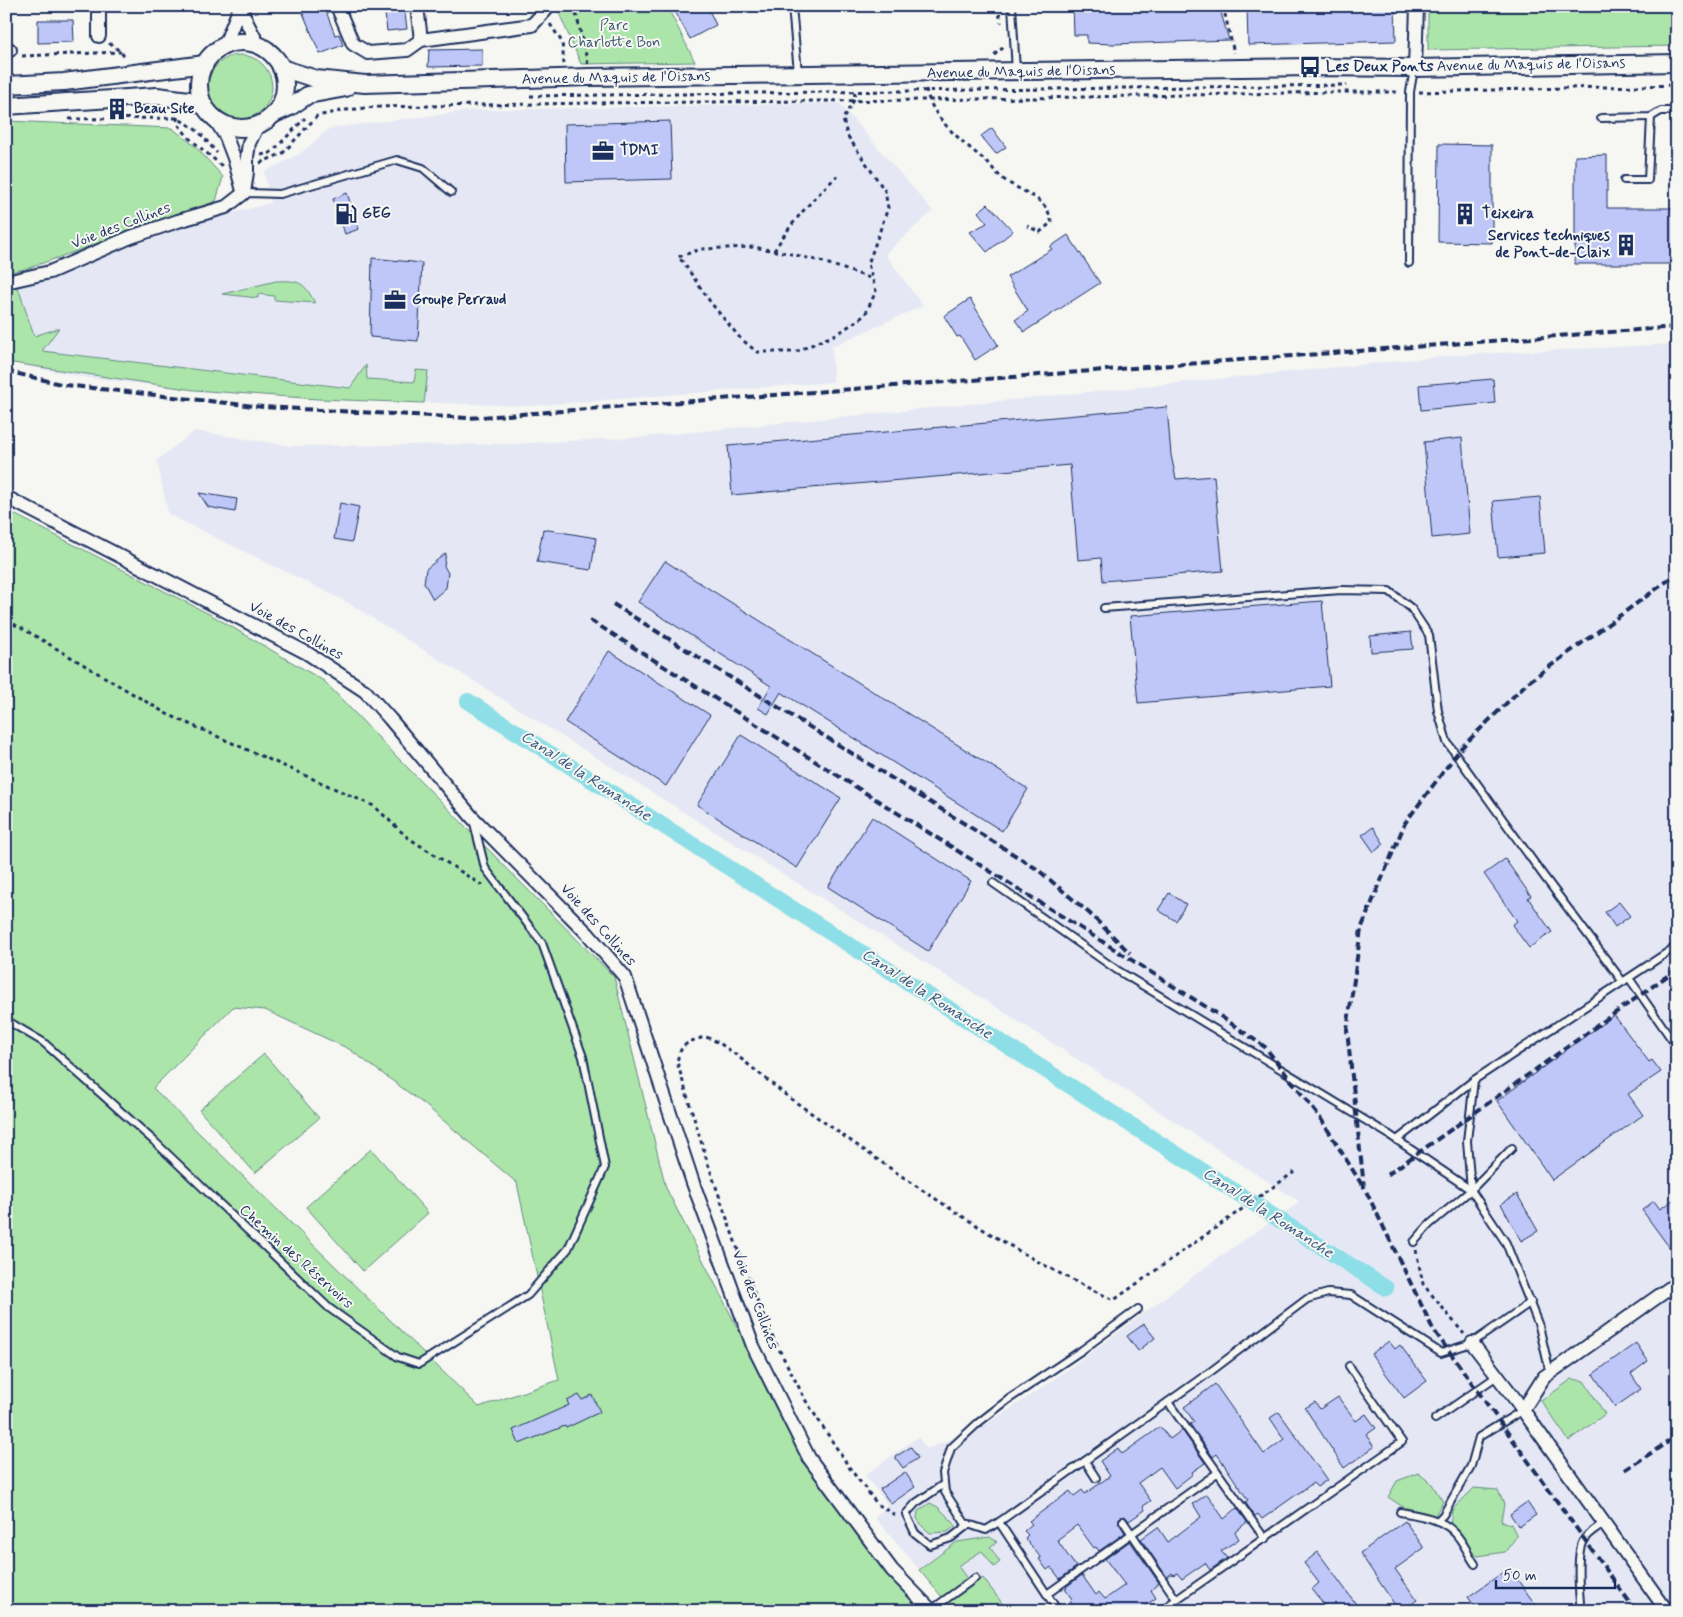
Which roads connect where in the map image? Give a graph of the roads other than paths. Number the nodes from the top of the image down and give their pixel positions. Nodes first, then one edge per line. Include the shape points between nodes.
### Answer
1 (99, 6) edge
2 (240, 6) edge
3 (337, 6) edge
4 (417, 6) edge
5 (792, 6) edge
6 (1012, 6) edge
7 (1417, 6) edge
8 (543, 11) edge
9 (99, 36) road end
10 (421, 40) junction
11 (259, 46) junction
12 (224, 47) junction
13 (1677, 63) edge
14 (205, 64) junction
15 (281, 68) junction
16 (798, 68) junction
17 (1415, 68) junction
18 (1016, 72) junction
19 (365, 84) junction
20 (6, 85) edge
21 (6, 106) edge
22 (1677, 111) edge
23 (209, 112) junction
24 (274, 114) junction
25 (1651, 117) junction
26 (1601, 118) dead end
27 (258, 125) junction
28 (241, 166) junction
29 (1624, 180) dead end
30 (451, 192) dead end
31 (244, 193) junction
32 (1409, 264) dead end
33 (6, 282) edge
34 (6, 497) edge
35 (1104, 608) dead end
36 (472, 817) junction
37 (993, 883) dead end
38 (1677, 946) edge
39 (1626, 980) junction
40 (6, 1020) edge
41 (1677, 1047) edge
42 (1474, 1080) junction
43 (1397, 1140) junction
44 (1512, 1148) dead end
45 (1471, 1190) junction
46 (1414, 1242) road end
47 (1677, 1283) edge
48 (1531, 1302) junction
49 (1138, 1309) dead end
50 (1472, 1344) junction
51 (1349, 1366) dead end
52 (1550, 1373) junction
53 (1497, 1376) junction
54 (1168, 1402) junction
55 (1523, 1410) junction
56 (1436, 1419) dead end
57 (1085, 1461) junction
58 (1217, 1473) junction
59 (1096, 1478) dead end
60 (944, 1484) junction
61 (1400, 1512) dead end
62 (1123, 1521) dead end
63 (1437, 1521) junction
64 (999, 1522) junction
65 (1604, 1523) junction
66 (969, 1524) junction
67 (1132, 1534) junction
68 (1265, 1539) junction
69 (1475, 1564) dead end
70 (975, 1578) dead end
71 (1047, 1594) junction
72 (1176, 1599) junction
73 (931, 1610) edge
74 (1058, 1611) edge
75 (1160, 1611) edge
76 (1581, 1611) edge
77 (1667, 1611) edge

1 - 9 street
2 - 11 street
2 - 12 street
3 - 10 street via 353,44 368,53 408,50
4 - 10 street
5 - 16 lane
6 - 18 lane
7 - 17 street
8 - 10 street via 532,25
11 - 12 street via 235,43
11 - 15 street via 268,51
12 - 14 street
13 - 17 street, Avenue du Maquis de l'Oisans
14 - 20 street via 123,76
14 - 23 street via 199,92
15 - 19 street, Avenue du Maquis de l'Oisans via 316,79
15 - 24 street via 285,84 282,100
16 - 18 street, Avenue du Maquis de l'Oisans via 854,74
16 - 19 street, Avenue du Maquis de l'Oisans
17 - 18 street, Avenue du Maquis de l'Oisans
17 - 32 lane via 1410,92
19 - 24 street, Avenue du Maquis de l'Oisans via 308,95 290,108
21 - 23 street via 157,96 189,100
22 - 25 lane via 1661,111
23 - 27 street via 227,126
23 - 28 street
24 - 27 street
25 - 26 lane
25 - 29 lane via 1648,180
27 - 28 street
28 - 31 street
30 - 31 lane via 423,168 397,160 280,194
31 - 33 street, Voie des Collines via 226,207 131,237 50,272
34 - 36 street, Voie des Collines via 307,652 365,691
35 - 39 lane via 1341,590 1389,591 1412,608 1429,635 1438,711 1447,742 1543,875
36 - 40 lane, Chemin des Réservoirs via 485,868 542,943 583,1057 605,1166 568,1249 528,1295 419,1364 398,1356 329,1308 154,1141 43,1042
36 - 73 street, Voie des Collines via 588,934 625,978 690,1174 753,1346 809,1458 892,1570
37 - 43 lane via 1117,970
38 - 39 lane
39 - 41 lane
39 - 42 lane
42 - 43 lane
42 - 45 lane via 1466,1141
43 - 45 lane
44 - 45 lane
45 - 46 lane
45 - 48 lane via 1506,1243
47 - 52 street
48 - 50 lane
48 - 52 lane
49 - 60 lane via 978,1423 951,1448
50 - 53 street
50 - 54 lane via 1441,1353 1351,1295 1328,1293 1307,1299
51 - 68 lane via 1402,1442
52 - 55 street
53 - 55 street
53 - 56 lane
54 - 57 lane
54 - 58 lane
55 - 63 lane via 1479,1437 1471,1466
55 - 65 street
57 - 59 lane
57 - 64 lane
58 - 67 lane
58 - 68 lane
60 - 66 lane via 945,1492 965,1523
60 - 66 lane via 906,1514 915,1533 930,1545 951,1538
61 - 63 lane
62 - 67 lane
63 - 69 lane via 1452,1530
64 - 66 lane via 986,1530
64 - 71 lane
65 - 76 lane via 1584,1538 1580,1546
65 - 77 street
67 - 71 lane
67 - 72 lane
68 - 72 lane
70 - 73 lane
71 - 74 lane
72 - 75 lane

